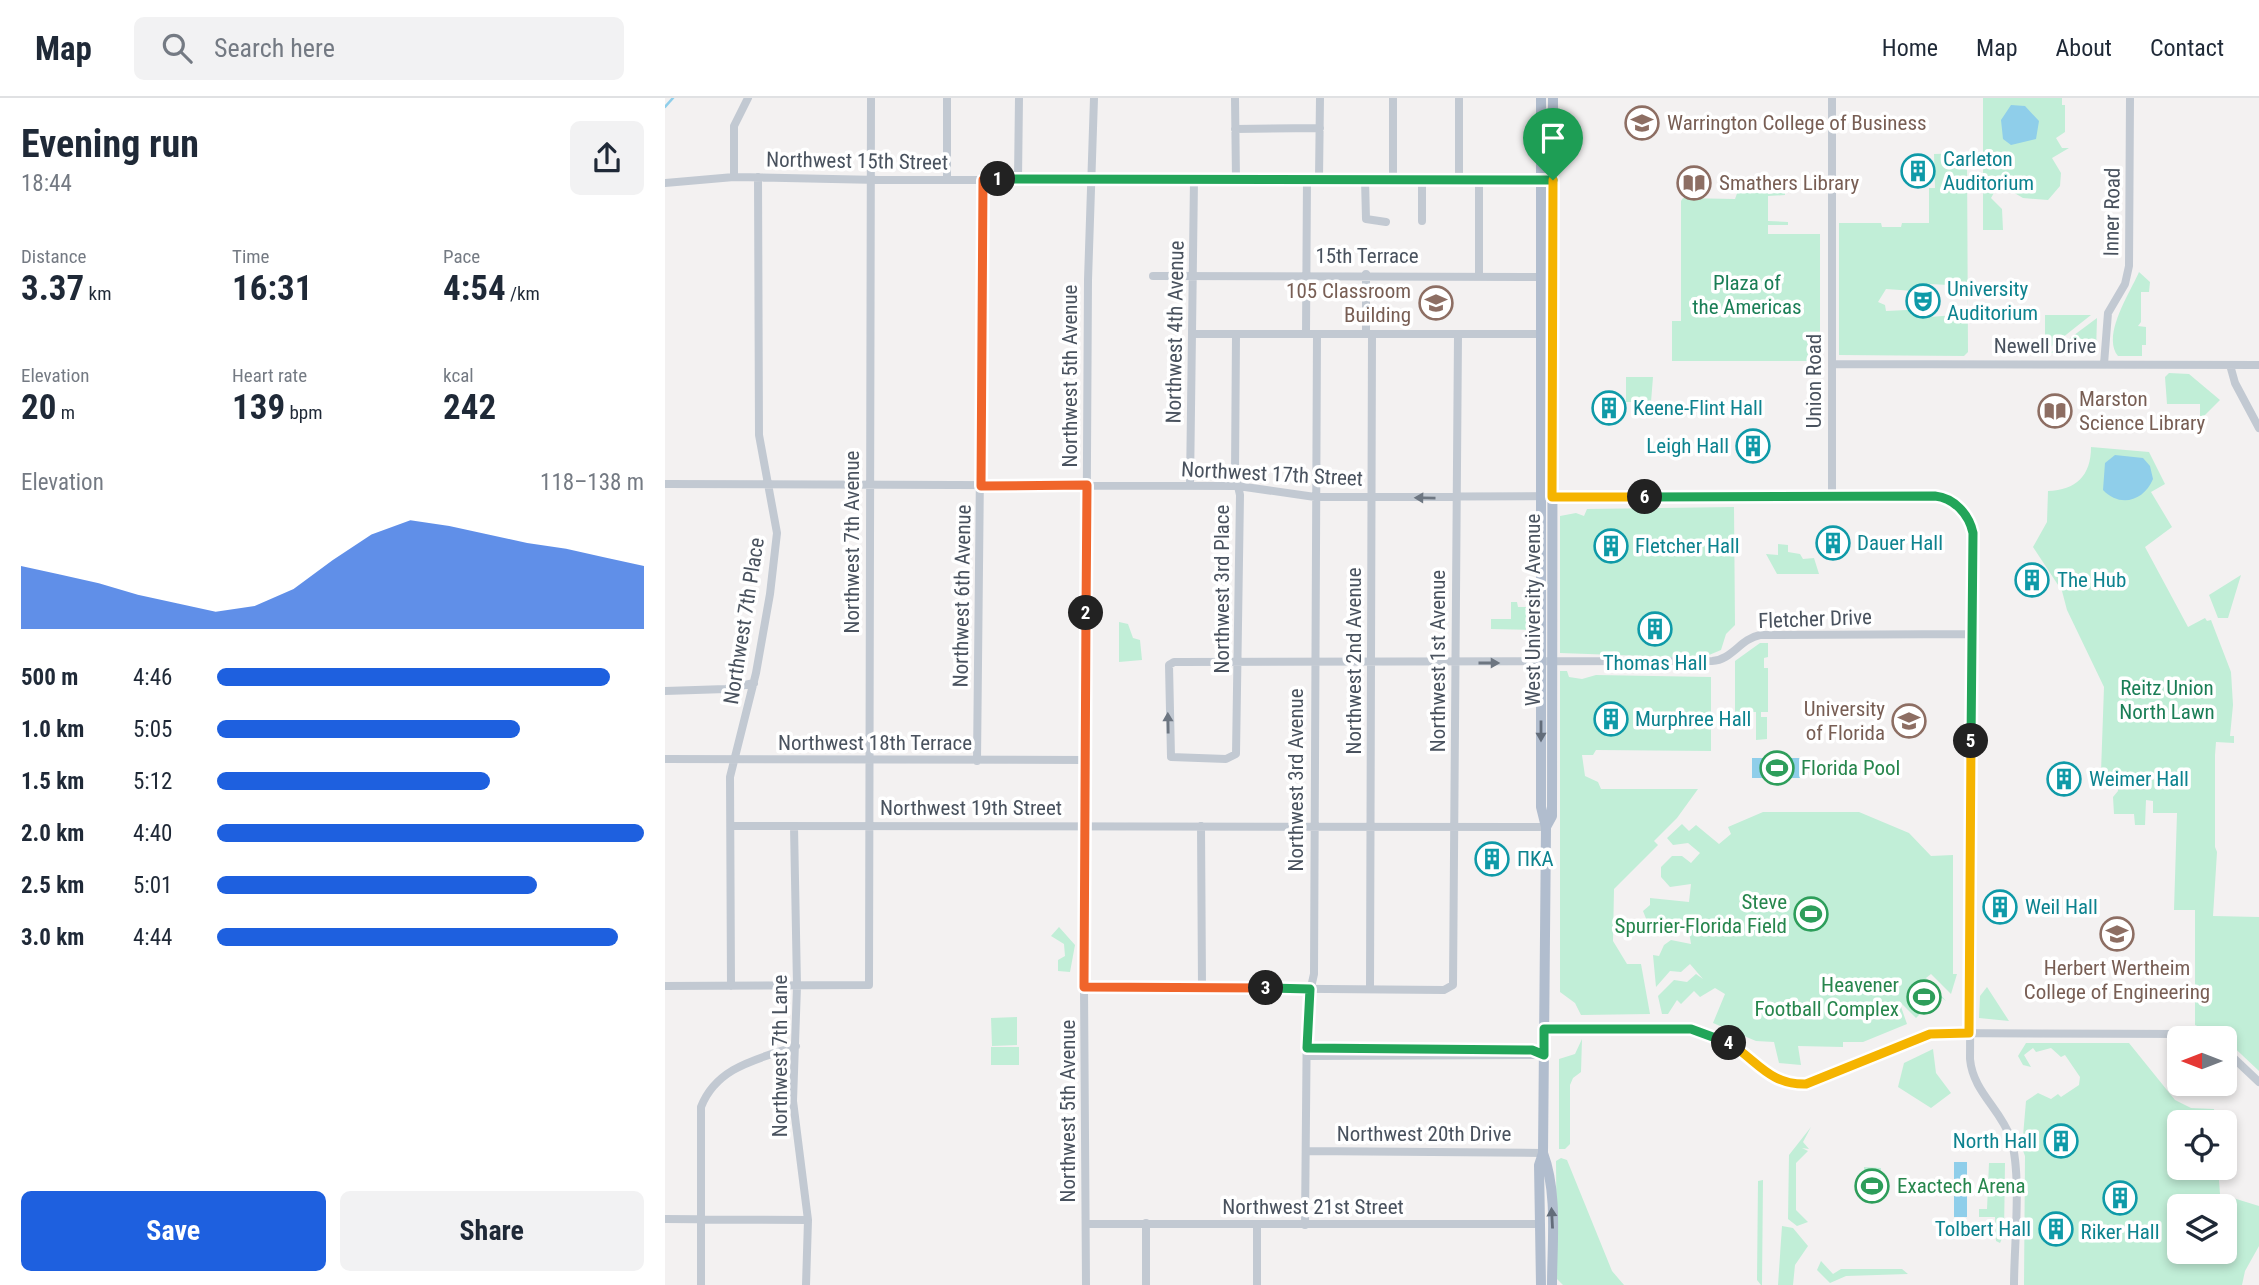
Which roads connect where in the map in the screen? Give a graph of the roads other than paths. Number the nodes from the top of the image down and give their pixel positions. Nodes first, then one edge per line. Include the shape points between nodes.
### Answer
1 (748, 98) edge
2 (871, 98) edge
3 (947, 98) edge
4 (1019, 98) edge
5 (1094, 98) edge
6 (1235, 98) edge
7 (1320, 98) edge
8 (1393, 98) edge
9 (1459, 98) edge
10 (1541, 98) edge
11 (1553, 98) edge
12 (1832, 98) edge
13 (2130, 98) edge
14 (1320, 128) junction
15 (1235, 129) junction
16 (734, 177) junction
17 (758, 177) junction
18 (1091, 178) junction
19 (1307, 178) junction
20 (1319, 178) junction
21 (1365, 178) junction
22 (1018, 179) junction
23 (1194, 179) junction
24 (1236, 179) junction
25 (1393, 179) junction
26 (1422, 179) junction
27 (1459, 179) junction
28 (1479, 179) junction
29 (872, 180) junction
30 (947, 180) junction
31 (983, 180) junction
32 (1541, 180) junction
33 (1553, 180) junction
34 (665, 183) edge
35 (1422, 221) dead end
36 (1387, 222) dead end
37 (1307, 274) junction
38 (1366, 274) junction
39 (1479, 274) junction
40 (1153, 276) dead end
41 (1194, 276) junction
42 (1541, 276) junction
43 (1192, 334) junction
44 (1236, 334) junction
45 (1306, 334) junction
46 (1317, 334) junction
47 (1369, 334) junction
48 (1547, 334) junction
49 (1458, 335) junction
50 (1832, 364) junction
51 (2105, 364) junction
52 (2230, 365) junction
53 (2259, 365) edge
54 (2259, 428) edge
55 (665, 484) edge
56 (771, 484) junction
57 (870, 485) junction
58 (1087, 485) junction
59 (981, 486) junction
60 (1190, 486) junction
61 (1238, 486) junction
62 (1832, 495) junction
63 (1372, 497) junction
64 (1315, 498) junction
65 (1547, 498) junction
66 (1457, 499) junction
67 (1972, 634) junction
68 (1240, 662) junction
69 (1314, 662) junction
70 (1371, 663) junction
71 (1456, 663) junction
72 (1546, 663) junction
73 (754, 683) junction
74 (665, 691) edge
75 (1230, 758) joint
76 (665, 759) edge
77 (733, 760) junction
78 (1086, 760) junction
79 (869, 761) junction
80 (978, 761) junction
81 (731, 826) junction
82 (794, 826) junction
83 (869, 826) junction
84 (1085, 826) junction
85 (1201, 826) junction
86 (1313, 826) junction
87 (1371, 827) junction
88 (1455, 827) junction
89 (1546, 827) junction
90 (665, 986) edge
91 (731, 986) junction
92 (797, 986) junction
93 (1084, 987) junction
94 (1202, 987) junction
95 (1370, 988) junction
96 (1310, 989) junction
97 (1544, 1029) junction
98 (1969, 1033) junction
99 (2167, 1034) edge
100 (796, 1046) junction
101 (1307, 1052) junction
102 (1544, 1055) junction
103 (2237, 1061) edge
104 (2259, 1082) edge
105 (1306, 1151) junction
106 (1543, 1153) junction
107 (701, 1218) junction
108 (665, 1219) edge
109 (808, 1220) junction
110 (1146, 1223) junction
111 (1086, 1224) junction
112 (1257, 1224) junction
113 (1541, 1224) junction
114 (1305, 1225) junction
115 (701, 1285) edge
116 (807, 1285) edge
117 (1086, 1285) edge
118 (1146, 1285) edge
119 (1257, 1285) edge
120 (1541, 1285) edge
121 (1552, 1285) edge
122 (2014, 1285) edge

1 - 16 street via 734,127
2 - 29 street, Northwest 7th Avenue
3 - 30 street
4 - 22 street
5 - 18 street, Northwest 5th Avenue
6 - 15 street
7 - 14 street
8 - 25 street
9 - 27 street
10 - 32 main road, West University Avenue
11 - 33 main road, West University Avenue
12 - 50 street, Union Road
13 - 51 street, Inner Road via 2129,266 2125,284 2108,313
14 - 15 street
14 - 20 street
15 - 24 street
16 - 17 street, Northwest 15th Street
16 - 34 street, Northwest 15th Street
17 - 29 street, Northwest 15th Street
17 - 56 street, Northwest 7th Place via 759,435
18 - 22 street, Northwest 15th Street
18 - 23 street, Northwest 15th Street
18 - 58 street, Northwest 5th Avenue
19 - 20 street, Northwest 15th Street
19 - 24 street, Northwest 15th Street
19 - 37 street
20 - 21 street, Northwest 15th Street
21 - 25 street, Northwest 15th Street
21 - 36 street via 1366,219
22 - 31 street, Northwest 15th Street
23 - 24 street, Northwest 15th Street
23 - 41 street, Northwest 4th Avenue
25 - 26 street, Northwest 15th Street
26 - 27 street, Northwest 15th Street
26 - 35 street
27 - 28 street, Northwest 15th Street
28 - 32 street, Northwest 15th Street
28 - 39 street
29 - 30 street, Northwest 15th Street
29 - 57 street, Northwest 7th Avenue
30 - 31 street, Northwest 15th Street
31 - 59 street, Northwest 6th Avenue
32 - 33 street, Northwest 15th Street
32 - 42 main road, West University Avenue
33 - 48 main road, West University Avenue
37 - 38 street, 15th Terrace
37 - 41 street, 15th Terrace
37 - 45 street
38 - 39 street, 15th Terrace
38 - 47 street, Northwest 2nd Avenue
39 - 42 street, 15th Terrace
40 - 41 street, 15th Terrace
41 - 43 street, Northwest 4th Avenue
42 - 48 main road, West University Avenue
43 - 44 street
43 - 60 street, Northwest 4th Avenue
44 - 45 street
44 - 61 street, Northwest 3rd Place
45 - 46 street
46 - 47 street
46 - 64 street, Northwest 3rd Avenue
47 - 49 street
47 - 63 street, Northwest 2nd Avenue
48 - 49 street
48 - 65 main road, West University Avenue
49 - 66 street, Northwest 1st Avenue
50 - 51 street, Newell Drive
50 - 62 street, Union Road
51 - 52 street, Newell Drive
52 - 53 street, Newell Drive
52 - 54 street
55 - 56 street, Northwest 17th Street
56 - 57 street, Northwest 17th Street
56 - 73 street, Northwest 7th Place via 777,533
57 - 59 street, Northwest 17th Street
57 - 79 street, Northwest 7th Avenue
58 - 59 street, Northwest 17th Street
58 - 60 street, Northwest 17th Street
58 - 78 street, Northwest 5th Avenue
59 - 80 street, Northwest 6th Avenue
60 - 61 street, Northwest 17th Street
61 - 64 street, Northwest 17th Street
61 - 68 street, Northwest 3rd Place
62 - 65 street, Northwest 17th Street
62 - 67 street, Northwest 17th Street via 1939,496 1951,501 1968,519 1973,533
63 - 64 street, Northwest 17th Street
66 -> 63 street, Northwest 17th Street
63 - 70 street, Northwest 2nd Avenue
64 - 69 street, Northwest 3rd Avenue
65 - 66 street, Northwest 17th Street
65 - 72 main road, West University Avenue
66 - 71 street, Northwest 1st Avenue
67 - 72 street, Fletcher Drive via 1761,635 1747,640 1724,660
67 - 98 street
68 - 69 street, Fletcher Drive
68 - 75 street, Northwest 3rd Place via 1236,754
75 -> 68 street, Fletcher Drive via 1171,757 1169,665
69 - 70 street, Fletcher Drive
69 - 86 street, Northwest 3rd Avenue
70 - 71 street, Fletcher Drive
70 - 87 street, Northwest 2nd Avenue
71 -> 72 street, Fletcher Drive
71 - 88 street, Northwest 1st Avenue
72 - 89 main road, West University Avenue via 1541,816
73 - 74 street
73 - 77 street, Northwest 7th Place
76 - 77 street, Northwest 18th Terrace
77 - 79 street, Northwest 18th Terrace
77 - 81 street, Northwest 7th Place
78 - 80 street, Northwest 18th Terrace
78 - 84 street, Northwest 5th Avenue
79 - 80 street, Northwest 18th Terrace
79 - 83 street, Northwest 7th Avenue
81 - 82 street, Northwest 19th Street
81 - 91 street, Northwest 7th Place
82 - 83 street, Northwest 19th Street
82 - 92 street, Northwest 7th Lane
83 - 84 street, Northwest 19th Street
83 - 92 street, Northwest 7th Avenue via 869,985
84 - 85 street, Northwest 19th Street
84 - 93 street, Northwest 5th Avenue
85 - 86 street, Northwest 19th Street
85 - 94 street
86 - 87 street, Northwest 19th Street
86 - 96 street, Northwest 3rd Avenue via 1314,975
87 - 88 street, Northwest 19th Street
87 - 95 street, Northwest 2nd Avenue
88 - 89 street, Northwest 19th Street
88 - 95 street, Northwest 1st Avenue via 1452,986 1444,990
89 - 97 main road, West University Avenue
90 - 91 street
91 - 92 street
92 - 100 street, Northwest 7th Lane
93 - 94 street
93 - 111 street, Northwest 5th Avenue
94 - 96 street
95 - 96 street
96 - 101 street, Northwest 3rd Avenue
97 - 98 street via 1702,1031 1732,1045 1770,1076 1801,1084 1819,1081 1930,1034
97 - 102 main road, West University Avenue
98 - 99 street
98 - 122 street via 1974,1077 2003,1122 2013,1150
100 - 107 street via 719,1077 707,1093 701,1107
100 - 109 street, Northwest 7th Lane via 793,1101
101 - 102 street
101 - 105 street, Northwest 3rd Avenue
102 - 106 main road, West University Avenue
103 - 104 street
105 - 106 street, Northwest 20th Drive
105 - 114 street, Northwest 3rd Avenue
106 - 113 main road, West University Avenue via 1539,1165
121 -> 106 main road, West University Avenue via 1553,1223
107 - 108 street
107 - 109 street
107 - 115 street
109 - 116 street, Northwest 7th Lane
110 - 111 street, Northwest 21st Street
110 - 112 street, Northwest 21st Street
110 - 118 street
111 - 117 street, Northwest 5th Avenue
112 - 114 street, Northwest 21st Street
112 - 119 street
113 - 114 street, Northwest 21st Street
113 - 120 main road, West University Avenue

